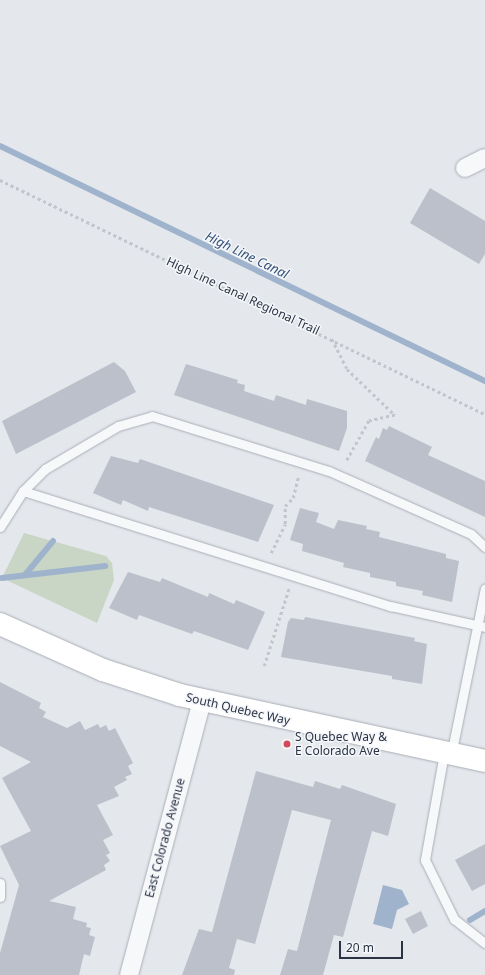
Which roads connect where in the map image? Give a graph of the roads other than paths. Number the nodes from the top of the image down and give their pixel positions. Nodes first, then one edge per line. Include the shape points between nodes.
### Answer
1 (485, 158) edge
2 (465, 168) dead end
3 (23, 491) junction
4 (0, 527) edge
5 (485, 547) edge
6 (485, 588) edge
7 (0, 624) edge
8 (481, 626) edge
9 (202, 701) junction
10 (447, 754) junction
11 (485, 762) edge
12 (0, 883) edge
13 (0, 897) edge
14 (485, 943) edge
15 (129, 975) edge

1 - 2 street
3 - 4 lane
3 - 5 lane via 52,464 118,426 145,416 171,420 341,476 471,534
3 - 8 lane via 391,606
6 - 8 lane
7 - 9 street, South Quebec Way via 119,676
8 - 10 lane
9 - 10 street, South Quebec Way
9 - 15 street, East Colorado Avenue
10 - 11 street, South Quebec Way
10 - 14 lane via 425,860 454,919
12 - 13 lane

